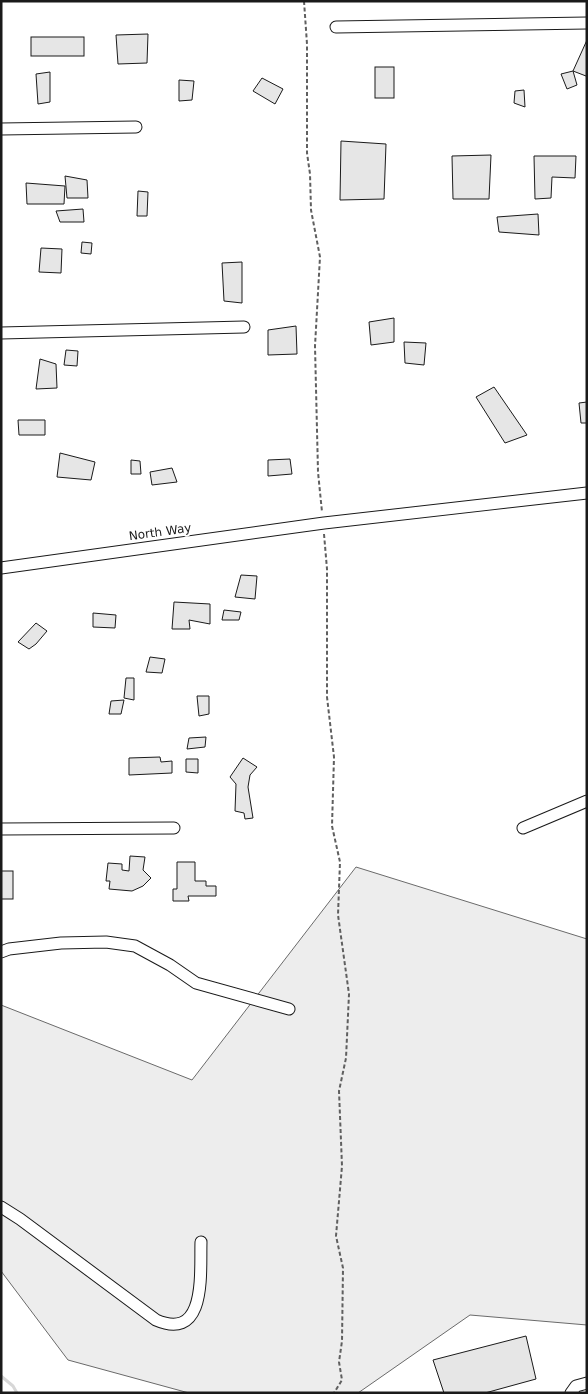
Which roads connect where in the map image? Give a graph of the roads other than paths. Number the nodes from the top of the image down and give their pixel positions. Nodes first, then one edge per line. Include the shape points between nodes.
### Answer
1 (587, 23) edge
2 (336, 27) dead end
3 (136, 127) dead end
4 (1, 129) edge
5 (244, 327) dead end
6 (1, 333) edge
7 (587, 493) edge
8 (1, 568) edge
9 (587, 801) edge
10 (174, 828) dead end
11 (523, 828) dead end
12 (1, 829) edge
13 (1, 952) edge
14 (289, 1009) dead end
15 (1, 1208) edge
16 (201, 1242) dead end
17 (587, 1382) edge
18 (572, 1393) edge

1 - 2 street
3 - 4 street
5 - 6 street
7 - 8 street, North Way via 324,523
9 - 11 street
10 - 12 street
13 - 14 street via 61,943 106,942 135,946 170,964 196,983
15 - 16 street via 166,1324 183,1323 198,1301
17 - 18 street via 576,1386

